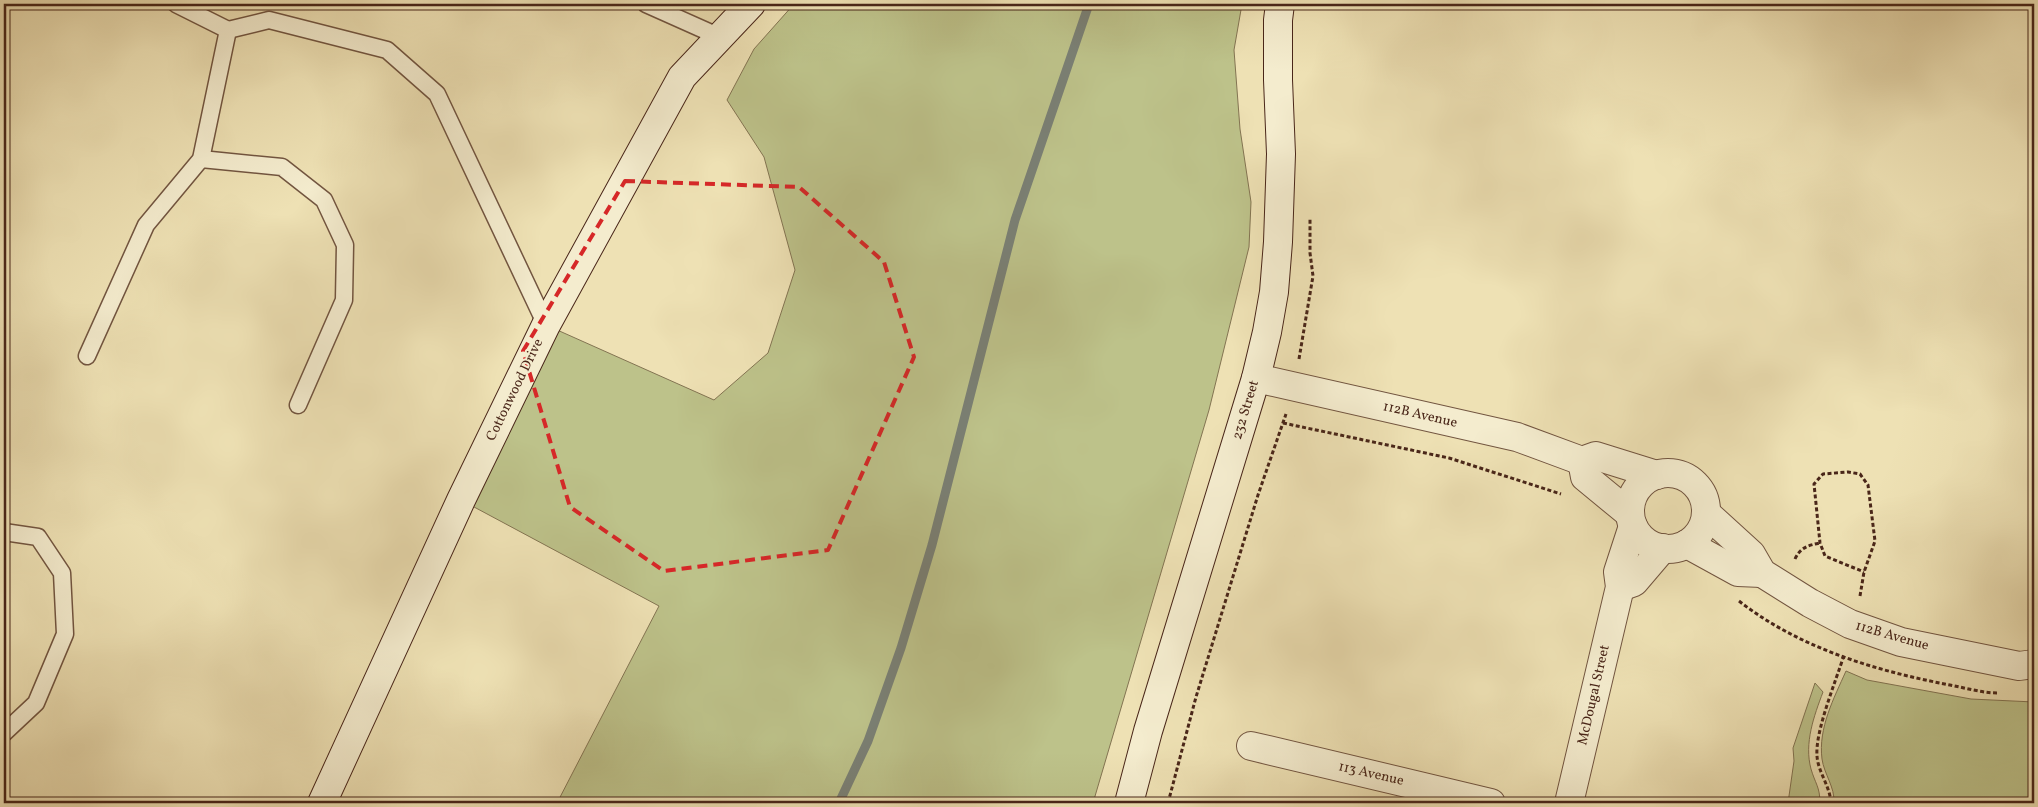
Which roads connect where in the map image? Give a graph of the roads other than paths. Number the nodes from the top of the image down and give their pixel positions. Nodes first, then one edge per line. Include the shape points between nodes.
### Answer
1 (176, 4) edge
2 (646, 4) edge
3 (751, 4) edge
4 (1280, 4) edge
5 (228, 30) junction
6 (720, 37) junction
7 (201, 160) junction
8 (546, 325) junction
9 (87, 356) dead end
10 (1256, 378) junction
11 (298, 405) dead end
12 (1582, 461) junction
13 (1657, 475) junction
14 (1707, 514) junction
15 (1632, 520) junction
16 (4, 532) edge
17 (1675, 546) junction
18 (1762, 573) junction
19 (1620, 588) junction
20 (2034, 664) edge
21 (4, 733) edge
22 (1251, 746) dead end
23 (322, 803) edge
24 (1129, 803) edge
25 (1491, 803) edge
26 (1569, 803) edge

1 - 5 lane
2 - 6 lane
3 - 6 street, Cottonwood Drive
4 - 10 street, 232 Street via 1278,242 1274,292
5 - 7 lane
5 - 8 lane via 270,20 387,50 437,94
6 - 8 street, Cottonwood Drive via 682,77
7 - 9 lane via 146,225
7 - 11 lane via 282,167 324,200 346,245 344,300
8 - 23 street, Cottonwood Drive via 461,500
10 - 12 street, 112B Avenue via 1517,437
10 - 24 street, 232 Street
12 - 13 street, 112B Avenue via 1596,456
12 - 15 street via 1585,477
13 - 14 street via 1682,475 1692,481 1701,490
13 - 15 street via 1646,480 1637,490 1631,501
14 - 17 street via 1697,536
14 - 18 street, 112B Avenue via 1750,554
15 - 17 street via 1640,537 1650,544
15 - 19 street, McDougal Street via 1618,572
16 - 21 lane via 38,537 62,573 65,634 36,703
17 - 18 street, 112B Avenue via 1738,572
17 - 19 street via 1634,582
18 - 20 street, 112B Avenue via 1854,625 1901,642 2019,666
19 - 26 street, McDougal Street
22 - 25 street, 113 Avenue

